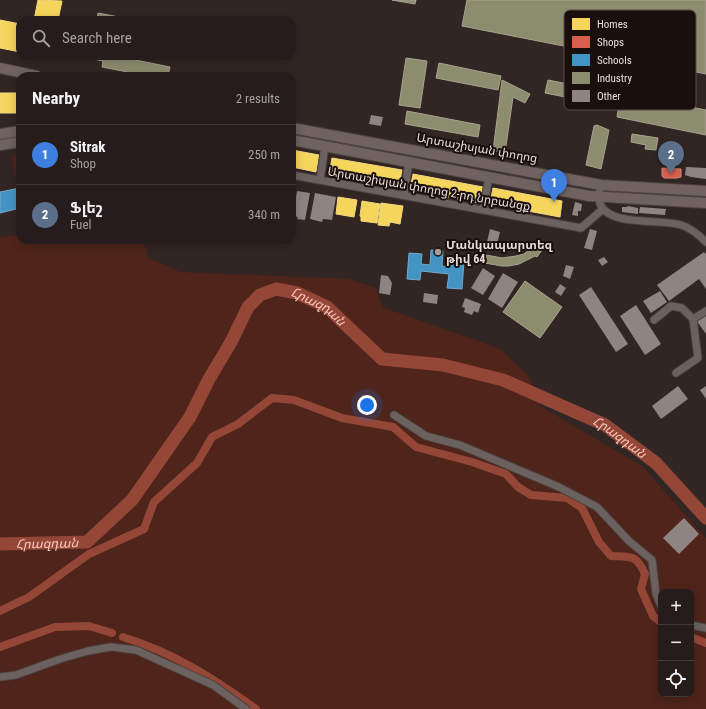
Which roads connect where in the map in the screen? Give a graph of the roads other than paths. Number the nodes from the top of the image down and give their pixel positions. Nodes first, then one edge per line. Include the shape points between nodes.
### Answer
1 (0, 68) edge
2 (0, 71) edge
3 (19, 72) edge
4 (16, 74) edge
5 (296, 129) edge
6 (16, 132) edge
7 (0, 134) edge
8 (296, 141) edge
9 (16, 143) edge
10 (0, 145) edge
11 (325, 146) junction
12 (408, 162) junction
13 (296, 176) edge
14 (489, 177) junction
15 (320, 180) junction
16 (601, 185) junction
17 (706, 191) edge
18 (404, 195) junction
19 (599, 197) junction
20 (706, 203) edge
21 (603, 209) junction
22 (483, 210) junction
23 (706, 242) edge
24 (706, 311) edge
25 (693, 319) junction
26 (654, 320) dead end
27 (676, 373) dead end
28 (394, 415) dead end
29 (658, 599) edge
30 (694, 626) edge
31 (706, 628) edge
32 (0, 677) edge
33 (246, 709) edge

1 - 3 main road
2 - 4 main road
5 - 16 main road, Արտաշիսյան փողոց
6 - 7 main road
8 - 11 main road
9 - 10 main road
11 - 12 main road
11 - 15 street
12 - 14 main road
12 - 18 street
13 - 15 street, Արտաշիսյան փողոց 2-րդ նրբանցք
14 - 19 main road
14 - 22 street
15 - 18 street, Արտաշիսյան փողոց 2-րդ նրբանցք
16 - 17 main road, Արտաշիսյան փողոց
16 - 19 street
18 - 22 street, Արտաշիսյան փողոց 2-րդ նրբանցք
19 - 20 main road
19 - 21 street
21 - 22 street, Արտաշիսյան փողոց 2-րդ նրբանցք via 581,228
21 - 23 street via 620,218 680,224 698,234
24 - 25 street
25 - 26 street via 682,308 671,306
25 - 27 street via 698,358
28 - 29 street via 426,436 460,445 559,487 597,507 629,541 652,560
30 - 31 street
32 - 33 street via 16,675 88,651 111,647 136,650 214,685

